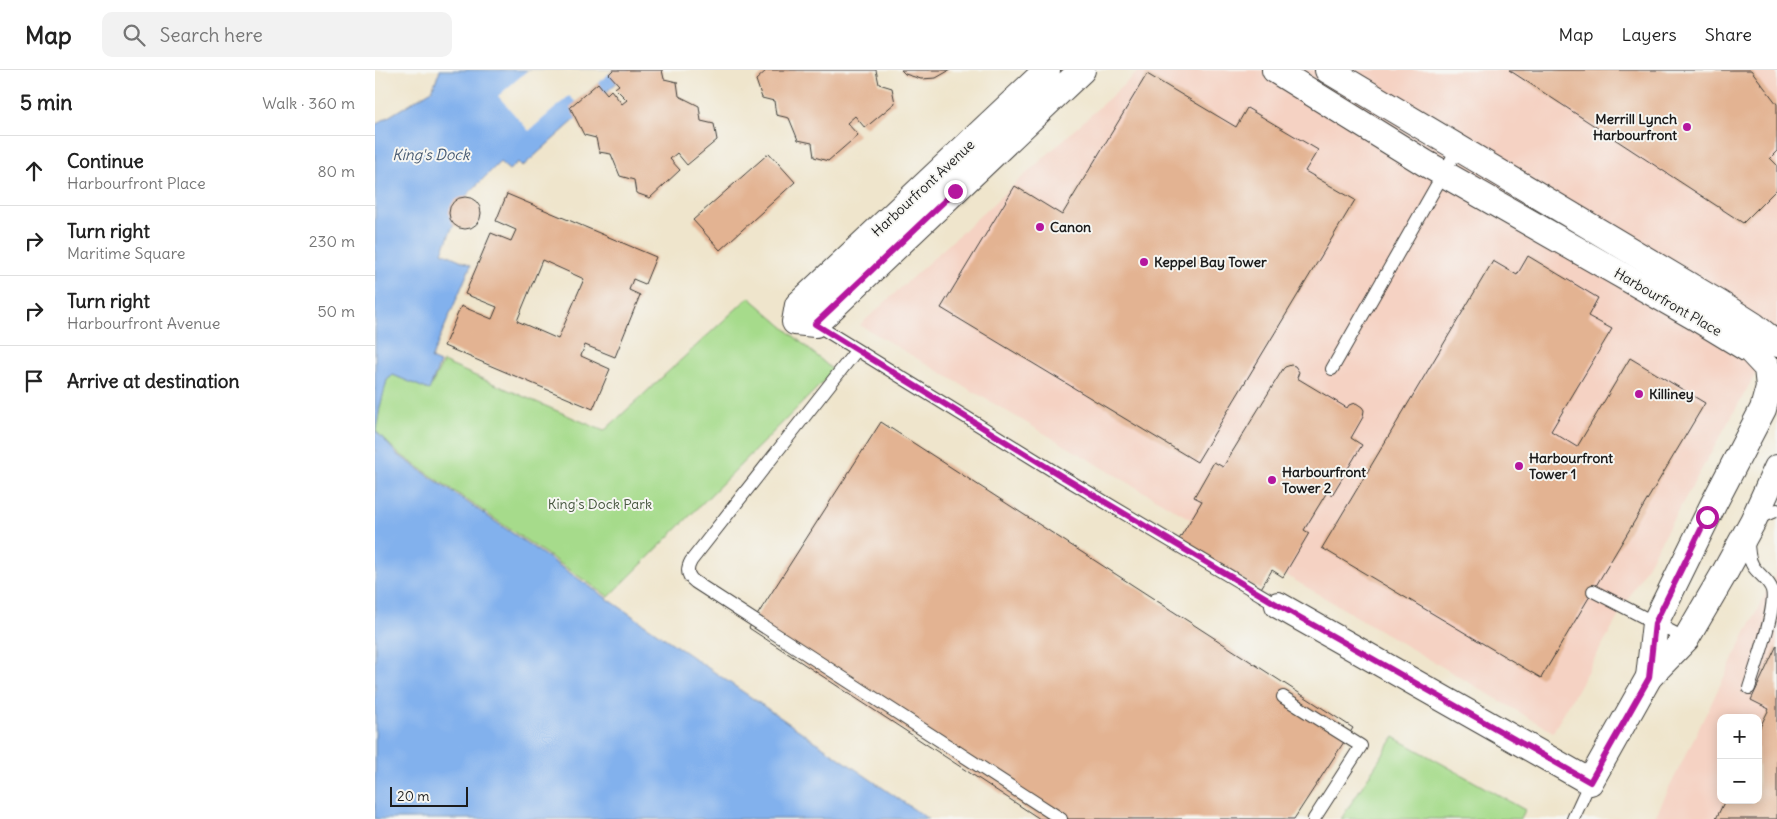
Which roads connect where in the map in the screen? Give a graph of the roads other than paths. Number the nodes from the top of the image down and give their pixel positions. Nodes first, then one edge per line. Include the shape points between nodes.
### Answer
1 (1047, 70) edge
2 (1082, 70) edge
3 (1275, 70) edge
4 (1328, 70) edge
5 (986, 144) junction
6 (1458, 148) junction
7 (1443, 173) junction
8 (807, 315) joint
9 (1777, 344) edge
10 (856, 350) junction
11 (1332, 369) dead end
12 (1777, 468) edge
13 (1777, 510) edge
14 (1751, 525) junction
15 (1593, 591) dead end
16 (1278, 605) joint
17 (1655, 623) junction
18 (1685, 639) junction
19 (1649, 678) junction
20 (1749, 688) dead end
21 (1283, 696) dead end
22 (1590, 782) junction
23 (1061, 819) edge
24 (1314, 819) edge
25 (1573, 819) edge

1 - 5 street, Harbourfront Avenue
2 - 5 street, Harbourfront Avenue
3 - 7 street, Harbourfront Place
4 - 6 street, Harbourfront Place
5 - 8 street, Harbourfront Avenue
6 - 7 lane
6 - 9 street, Harbourfront Place via 1720,304
7 - 11 lane
7 - 17 street, Harbourfront Place via 1751,350 1767,368 1769,387 1763,408
8 - 10 lane
10 - 16 lane
10 - 23 lane via 691,562 688,574 695,582
12 - 14 street, Harbourfront Place
13 - 14 lane
14 - 18 street, Harbourfront Place
14 - 20 lane via 1748,551 1753,566 1772,590 1772,610
15 - 17 lane
16 - 22 street
17 - 18 lane
17 - 19 street, Harbourfront Place
18 - 19 street, Harbourfront Place
19 - 22 street, Harbourfront Place
21 - 24 lane via 1361,746
22 - 25 lane, Harbourfront Place

